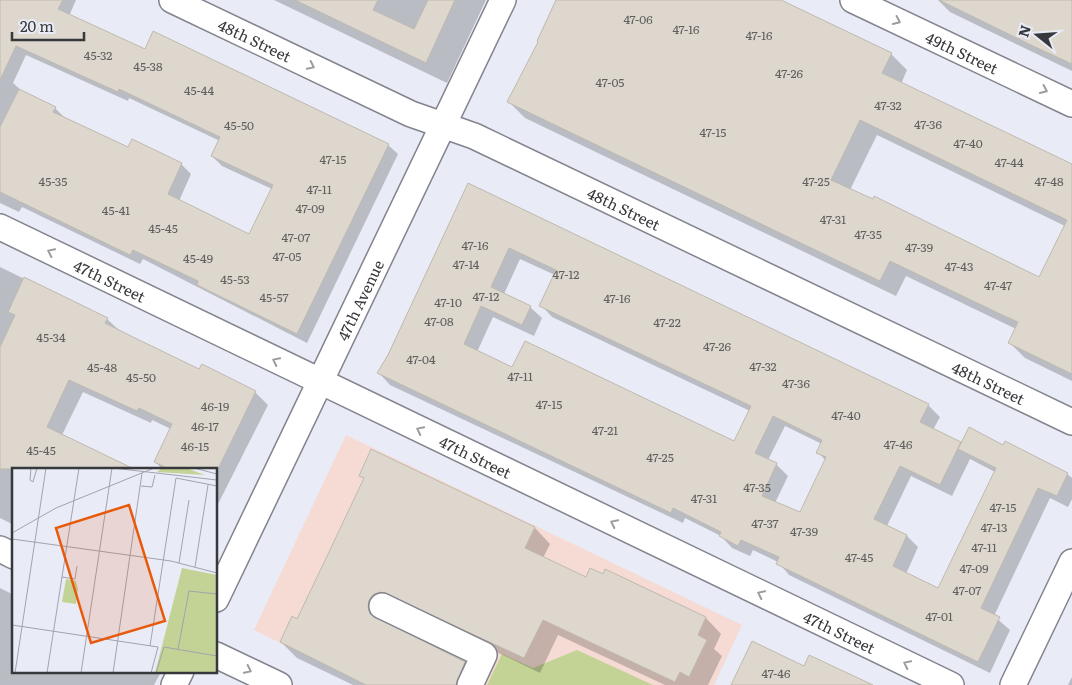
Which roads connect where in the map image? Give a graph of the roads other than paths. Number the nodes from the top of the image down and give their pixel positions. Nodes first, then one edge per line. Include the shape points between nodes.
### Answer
1 (172, 0) edge
2 (503, 0) edge
3 (853, 0) edge
4 (1072, 104) edge
5 (443, 124) junction
6 (0, 227) edge
7 (320, 382) junction
8 (1072, 422) edge
9 (0, 549) edge
10 (12, 555) edge
11 (1072, 562) edge
12 (218, 595) edge
13 (382, 606) dead end
14 (218, 656) edge
15 (180, 672) edge
16 (174, 685) edge
17 (279, 685) edge
18 (470, 685) edge
19 (951, 685) edge
20 (1013, 685) edge

1 -> 5 street, 48th Street via 396,107
2 - 5 street, 47th Avenue
3 -> 4 street, 49th Street
5 - 7 street, 47th Avenue
5 - 8 street, 48th Street
7 -> 6 street, 47th Street
7 - 12 street, 47th Avenue
19 -> 7 street, 47th Street
9 - 10 street
11 - 20 street
13 - 18 street via 484,655
14 -> 17 street
15 - 16 street

